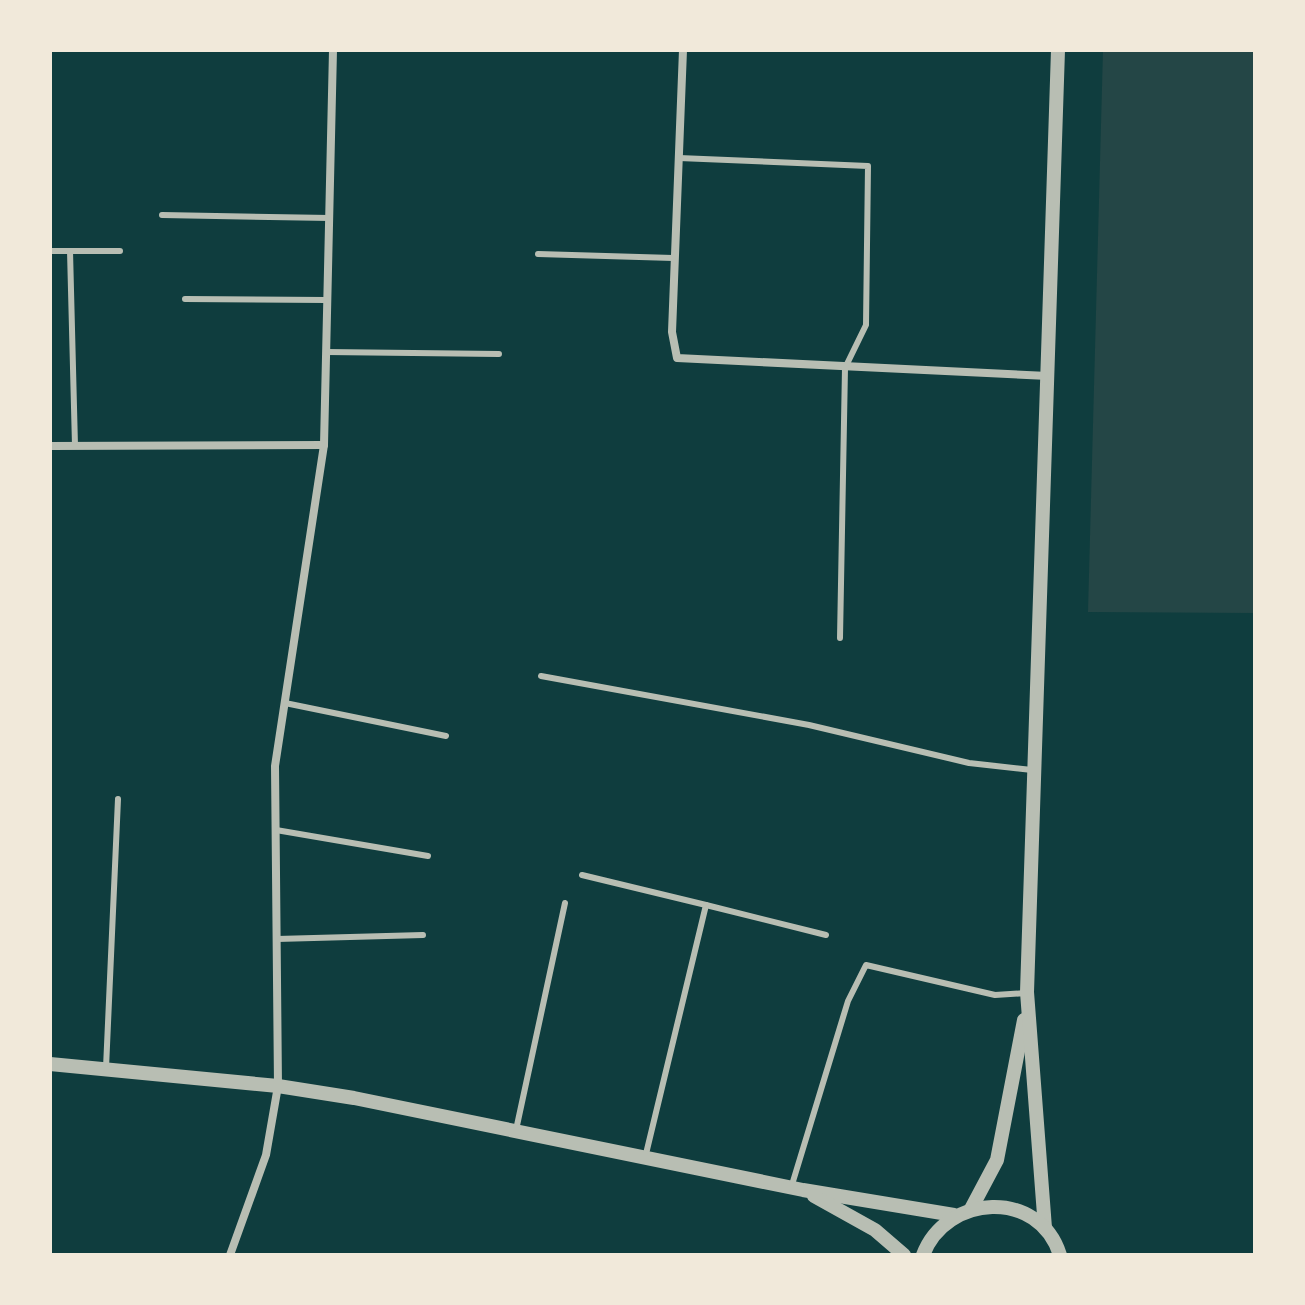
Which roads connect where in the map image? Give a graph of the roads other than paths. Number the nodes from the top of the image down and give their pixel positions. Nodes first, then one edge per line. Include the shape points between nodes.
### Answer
1 (333, 50) edge
2 (683, 50) edge
3 (1058, 50) edge
4 (679, 158) junction
5 (162, 215) dead end
6 (330, 218) junction
7 (50, 251) edge
8 (70, 251) junction
9 (120, 251) dead end
10 (538, 254) dead end
11 (673, 258) junction
12 (185, 299) dead end
13 (326, 300) junction
14 (327, 352) junction
15 (499, 354) dead end
16 (845, 368) junction
17 (1049, 376) junction
18 (324, 445) junction
19 (50, 446) edge
20 (75, 446) junction
21 (840, 638) dead end
22 (541, 676) dead end
23 (285, 703) junction
24 (446, 736) dead end
25 (1035, 770) junction
26 (118, 799) dead end
27 (276, 830) junction
28 (428, 856) dead end
29 (582, 875) dead end
30 (565, 903) dead end
31 (706, 905) junction
32 (423, 935) dead end
33 (826, 935) dead end
34 (277, 939) junction
35 (1027, 996) junction
36 (50, 1064) edge
37 (106, 1068) junction
38 (278, 1086) junction
39 (515, 1132) junction
40 (645, 1158) junction
41 (797, 1189) junction
42 (971, 1209) junction
43 (954, 1215) junction
44 (1045, 1228) junction
45 (230, 1255) edge
46 (904, 1255) edge
47 (923, 1255) edge
48 (1060, 1255) edge

1 - 6 street
2 - 4 street
3 - 17 street
4 - 11 street
4 - 16 lane via 868,166 866,325
5 - 6 lane
6 - 13 street
7 - 8 lane
8 - 9 lane
8 - 20 lane
10 - 11 lane
11 - 16 street via 677,358
12 - 13 lane
13 - 14 street
14 - 15 lane
14 - 18 street
16 - 17 street
16 - 21 lane
17 - 25 street
18 - 20 street
18 - 23 street
19 - 20 street
22 - 25 lane via 809,725 969,763
23 - 24 lane
23 - 27 street via 275,766
25 - 35 street
26 - 37 lane
27 - 28 lane
27 - 34 street
29 - 31 lane
30 - 39 lane
31 - 33 lane
31 - 40 lane
32 - 34 lane
34 - 38 street
35 - 41 lane via 995,995 866,965 848,1001
35 - 42 street via 997,1160
35 - 44 street
36 - 37 street
37 - 38 street
38 - 39 street
38 - 45 street via 266,1155
39 - 40 street
40 - 41 street
41 - 43 street
41 - 46 street via 875,1230
42 - 43 street
42 - 44 street via 1003,1206
43 - 47 street via 936,1231
44 - 48 street

